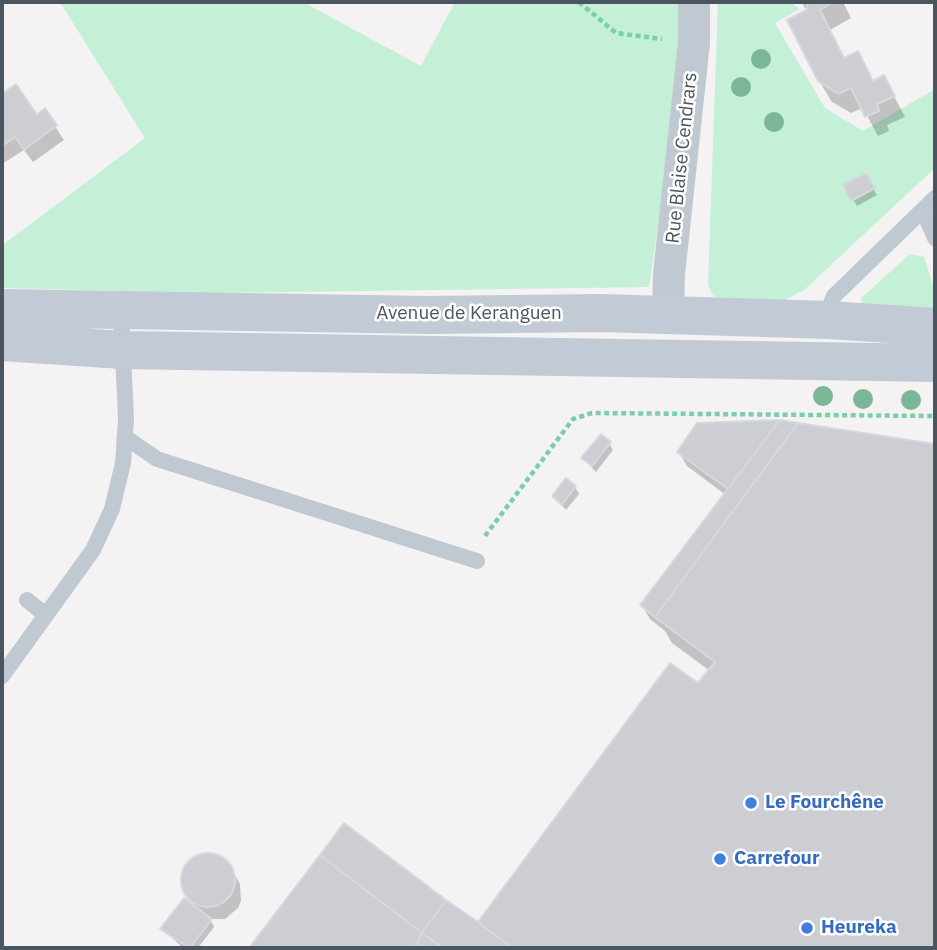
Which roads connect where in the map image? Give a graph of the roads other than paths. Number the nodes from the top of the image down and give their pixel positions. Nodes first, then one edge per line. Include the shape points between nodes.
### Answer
1 (694, 2) edge
2 (935, 198) edge
3 (923, 210) junction
4 (935, 239) edge
5 (2, 308) edge
6 (121, 312) junction
7 (668, 315) junction
8 (829, 320) junction
9 (935, 327) edge
10 (2, 342) edge
11 (122, 350) junction
12 (924, 359) edge
13 (858, 360) junction
14 (125, 438) junction
15 (473, 560) road end
16 (27, 600) dead end
17 (46, 615) junction
18 (2, 676) edge

1 - 7 street, Rue Blaise Cendrars
2 - 3 lane
3 - 4 lane
3 - 8 lane via 834,296
5 - 6 main road, Avenue de Keranguen
6 - 7 main road, Avenue de Keranguen
6 - 11 lane
7 - 8 main road, Avenue de Keranguen
8 - 9 main road, Avenue de Keranguen
8 - 13 lane via 841,343
10 - 11 main road, Avenue de Keranguen
11 - 13 main road, Avenue de Keranguen
11 - 14 lane
12 - 13 main road, Avenue de Keranguen
14 - 15 lane via 157,459
14 - 17 lane via 124,463 112,509 93,551
16 - 17 lane
17 - 18 lane

